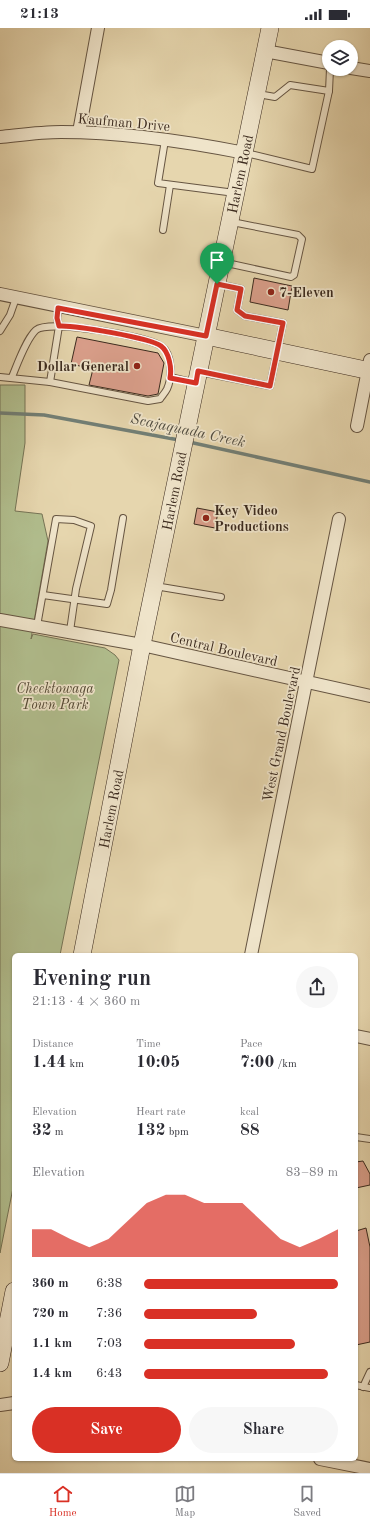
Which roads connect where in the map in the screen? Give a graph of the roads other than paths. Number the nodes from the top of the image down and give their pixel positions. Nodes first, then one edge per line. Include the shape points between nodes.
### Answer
1 (98, 28) edge
2 (270, 28) edge
3 (265, 51) junction
4 (322, 62) edge
5 (358, 69) edge
6 (370, 72) edge
7 (330, 76) edge
8 (329, 91) junction
9 (256, 93) junction
10 (79, 132) junction
11 (0, 137) edge
12 (165, 140) junction
13 (245, 153) junction
14 (170, 185) junction
15 (236, 193) junction
16 (230, 222) junction
17 (163, 230) dead end
18 (221, 262) junction
19 (217, 284) junction
20 (0, 294) edge
21 (16, 298) junction
22 (58, 308) junction
23 (59, 326) junction
24 (0, 331) edge
25 (206, 336) junction
26 (278, 351) junction
27 (369, 367) edge
28 (0, 376) edge
29 (12, 377) junction
30 (197, 377) junction
31 (170, 378) junction
32 (50, 382) junction
33 (357, 426) dead end
34 (123, 518) dead end
35 (339, 519) dead end
36 (155, 586) junction
37 (43, 595) junction
38 (221, 596) dead end
39 (74, 601) junction
40 (0, 620) edge
41 (37, 626) junction
42 (70, 631) junction
43 (142, 645) junction
44 (307, 683) junction
45 (370, 696) edge
46 (82, 953) edge
47 (251, 953) edge
48 (358, 1036) edge
49 (370, 1039) edge
50 (358, 1137) edge
51 (370, 1139) edge
52 (12, 1301) edge
53 (0, 1363) edge
54 (370, 1372) edge
55 (358, 1386) edge
56 (363, 1387) junction
57 (370, 1388) edge
58 (12, 1403) edge
59 (0, 1405) edge
60 (330, 1461) edge
61 (370, 1469) edge

1 - 10 street
2 - 3 main road, Harlem Road
3 - 4 street
3 - 9 main road, Harlem Road
5 - 6 street
7 - 8 lane
8 - 9 lane via 290,85 275,97
8 - 13 lane via 312,169
9 - 13 main road, Harlem Road
10 - 11 street, Kaufman Drive
10 - 12 street, Kaufman Drive
12 - 13 street, Kaufman Drive
12 - 14 lane via 158,183
13 - 15 main road, Harlem Road
14 - 15 lane
14 - 17 lane
15 - 16 main road, Harlem Road
16 - 18 main road, Harlem Road
16 - 18 lane via 298,235 302,239 294,275 291,277
18 - 19 main road, Harlem Road
19 - 25 main road, Harlem Road
19 - 26 lane via 241,289 237,310 245,316 283,323
20 - 21 street
21 - 22 street
21 - 24 lane via 10,315
22 - 23 lane
22 - 25 street
23 - 29 lane via 43,326 35,331
23 - 31 lane via 80,327 148,341 162,347 169,359
23 - 32 lane
25 - 26 main road
25 - 30 main road, Harlem Road
26 - 27 main road
26 - 30 lane via 270,386
27 - 33 street
28 - 29 lane
29 - 32 lane
30 - 31 lane
30 - 36 main road, Harlem Road
31 - 32 lane via 167,390 160,399 148,401
34 - 39 lane via 107,604
35 - 44 street, West Grand Boulevard
36 - 38 lane
36 - 43 main road, Harlem Road
37 - 39 lane
37 - 39 lane via 56,519 74,520 91,526
37 - 41 lane
39 - 42 lane
40 - 41 street, Central Boulevard
41 - 42 street, Central Boulevard
42 - 43 street, Central Boulevard
43 - 44 street, Central Boulevard
43 - 46 main road, Harlem Road
44 - 45 street, Central Boulevard
44 - 47 street, West Grand Boulevard
48 - 49 street
50 - 51 lane
52 - 53 main road
54 - 56 lane
55 - 56 lane
56 - 57 lane
58 - 59 street
60 - 61 street

